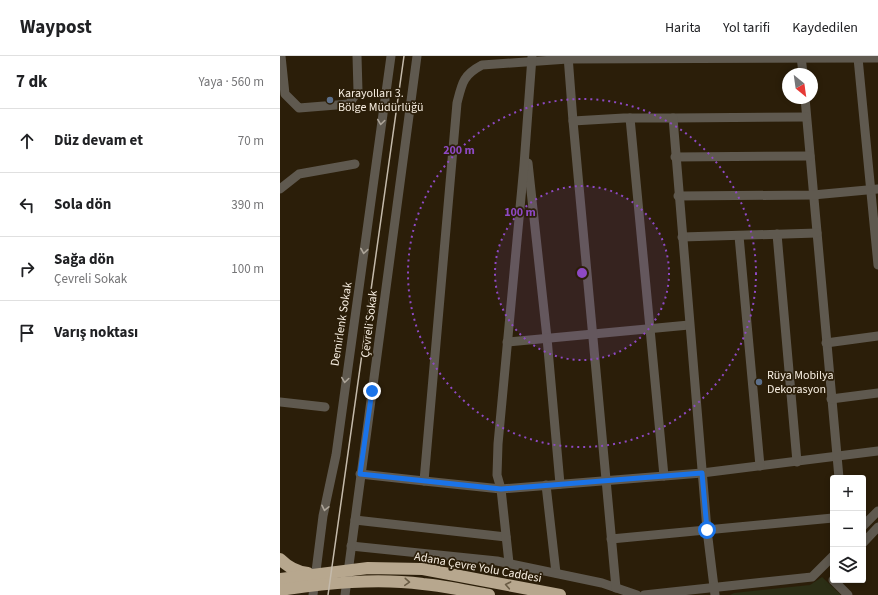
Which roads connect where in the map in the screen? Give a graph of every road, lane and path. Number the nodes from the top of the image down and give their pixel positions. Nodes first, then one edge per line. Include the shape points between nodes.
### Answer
1 (281, 56) edge
2 (356, 56) edge
3 (391, 56) edge
4 (418, 56) edge
5 (568, 58) edge
6 (761, 58) edge
7 (801, 58) edge
8 (858, 58) junction
9 (878, 58) edge
10 (532, 59) edge
11 (482, 60) edge
12 (802, 68) edge
13 (805, 104) edge
14 (806, 117) junction
15 (630, 118) junction
16 (673, 118) junction
17 (573, 121) junction
18 (526, 140) junction
19 (810, 156) junction
20 (675, 157) junction
21 (355, 164) dead end
22 (280, 189) edge
23 (875, 189) edge
24 (813, 194) junction
25 (678, 196) junction
26 (817, 233) junction
27 (777, 234) junction
28 (740, 236) junction
29 (682, 237) junction
30 (878, 265) edge
31 (689, 326) junction
32 (650, 328) junction
33 (592, 333) junction
34 (878, 336) edge
35 (547, 338) junction
36 (507, 342) junction
37 (826, 342) junction
38 (878, 393) edge
39 (831, 399) junction
40 (280, 402) edge
41 (325, 407) dead end
42 (878, 451) edge
43 (836, 457) junction
44 (797, 462) junction
45 (760, 466) junction
46 (702, 473) junction
47 (360, 474) junction
48 (839, 475) edge
49 (664, 476) junction
50 (606, 480) junction
51 (424, 481) junction
52 (560, 484) junction
53 (546, 485) junction
54 (501, 489) junction
55 (876, 513) edge
56 (866, 515) edge
57 (830, 518) edge
58 (355, 520) junction
59 (866, 523) edge
60 (878, 527) edge
61 (707, 530) junction
62 (506, 536) junction
63 (611, 540) junction
64 (866, 540) edge
65 (351, 546) junction
66 (280, 559) edge
67 (830, 559) edge
68 (509, 563) junction
69 (820, 569) junction
70 (556, 573) junction
71 (830, 576) edge
72 (280, 579) edge
73 (324, 579) junction
74 (296, 583) edge
75 (837, 583) edge
76 (616, 588) junction
77 (280, 590) edge
78 (715, 591) edge
79 (313, 595) edge
80 (345, 595) edge
81 (489, 595) edge
82 (560, 595) edge
83 (637, 595) edge
84 (644, 595) edge
85 (848, 595) edge

1 - 2 street via 284,94 299,108 349,104 358,91
3 -> 79 street, Demirlenk Sokak via 336,455 323,516
4 - 47 street, Çevreli Sokak
5 - 6 street
5 - 10 street
5 - 17 street
6 - 7 street
7 - 8 street
7 - 12 street
8 - 9 street
8 - 23 street
10 - 11 street
10 - 18 street
11 - 51 street via 462,81 457,103
13 - 14 street
14 - 16 street
14 - 19 street
15 - 16 street
15 - 17 street
15 - 32 street
16 - 20 street
17 - 33 street
18 - 35 street
18 - 36 street
19 - 20 street
19 - 24 street
20 - 25 street
21 - 22 street via 299,174
23 - 24 street
23 - 30 street
24 - 25 street
24 - 26 street
25 - 29 street
26 - 27 street
26 - 37 street
27 - 28 street
27 - 44 street
28 - 29 street
28 - 45 street
29 - 31 street
31 - 32 street
31 - 46 street
32 - 33 street
32 - 49 street
33 - 35 street
33 - 50 street
34 - 37 street
35 - 36 street
35 - 52 street
36 - 54 street via 498,444 497,475
37 - 39 street
38 - 39 street
39 - 43 street
40 - 41 street
42 - 43 street
43 - 44 street
43 - 48 street
44 - 45 street
45 - 46 street
46 - 49 street
46 - 61 street
47 - 51 street
47 - 58 street, Çevreli Sokak
49 - 50 street
50 - 52 street
50 - 63 street
51 - 54 street
52 - 53 street
53 - 54 street
53 - 70 street
54 - 62 street
55 - 56 street
55 - 59 street
57 - 61 street
58 - 62 street
58 - 65 street, Çevreli Sokak
60 - 64 street
61 - 63 street
61 - 78 street
62 - 68 street
63 - 76 street
65 - 68 street
65 - 80 street, Çevreli Sokak
66 - 74 highway via 288,566
67 - 69 street
68 - 70 street
69 - 71 street
69 - 78 street via 812,577
70 - 76 street
72 - 74 highway
73 - 74 highway
73 - 74 highway
73 -> 81 highway, Adana Çevre Yolu Caddesi via 422,584
82 -> 73 highway, Adana Çevre Yolu Caddesi via 423,569 368,568
74 - 77 highway
75 - 85 street
76 - 83 street
78 - 84 street

